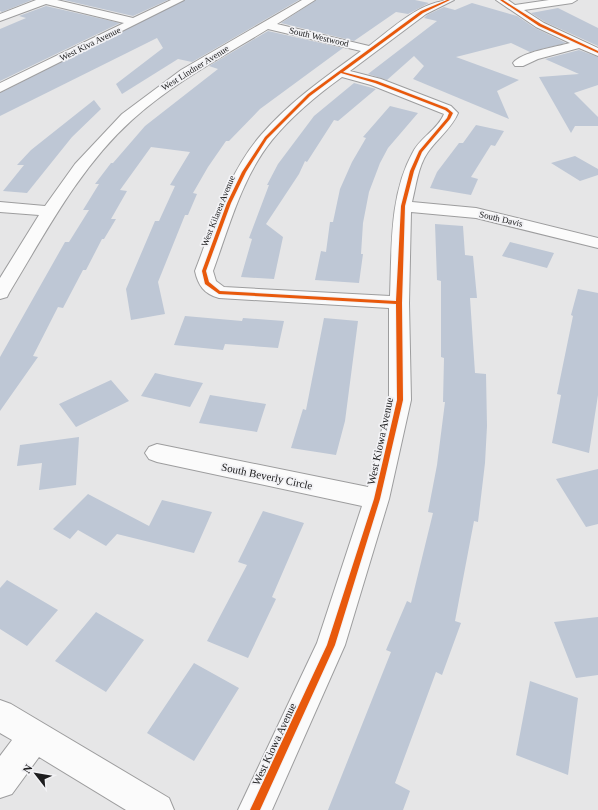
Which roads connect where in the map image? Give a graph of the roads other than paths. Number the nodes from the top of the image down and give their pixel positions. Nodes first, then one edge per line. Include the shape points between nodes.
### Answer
1 (44, 0) edge
2 (179, 0) edge
3 (310, 0) edge
4 (449, 0) edge
5 (501, 0) edge
6 (572, 0) edge
7 (514, 8) junction
8 (0, 18) edge
9 (134, 22) junction
10 (266, 25) junction
11 (580, 44) junction
12 (372, 50) junction
13 (598, 52) edge
14 (519, 63) dead end
15 (340, 72) junction
16 (0, 88) edge
17 (403, 206) junction
18 (0, 207) edge
19 (50, 211) junction
20 (598, 243) edge
21 (0, 293) edge
22 (399, 303) junction
23 (157, 453) dead end
24 (378, 499) junction
25 (0, 715) edge
26 (34, 737) junction
27 (0, 782) edge
28 (157, 810) edge
29 (255, 810) edge

1 - 8 street
1 - 9 street
2 - 9 street, West Kiva Avenue
3 - 10 street, West Lindner Avenue
4 - 12 street, West Kilarea Avenue via 422,12
5 - 7 street
6 - 7 street
7 - 11 street via 540,25
9 - 16 street, West Kiva Avenue
10 - 12 street, South Westwood
10 - 19 street, West Lindner Avenue via 185,73 127,117 80,167
11 - 13 street
11 - 14 street via 534,56
12 - 15 street, West Kilarea Avenue
15 - 17 street, West Kiowa Avenue via 390,87 446,109 450,113 449,118 420,152
15 - 22 street, West Kilarea Avenue via 309,96 266,138 244,172 204,271 207,283 220,292
17 - 20 street, South Davis via 476,213
17 - 22 street, West Kiowa Avenue
18 - 19 street
19 - 21 street, West Lindner Avenue
22 - 24 street, West Kiowa Avenue via 400,400
23 - 24 street, South Beverly Circle
24 - 29 street, West Kiowa Avenue via 331,645
25 - 26 street
26 - 27 street
26 - 28 street

